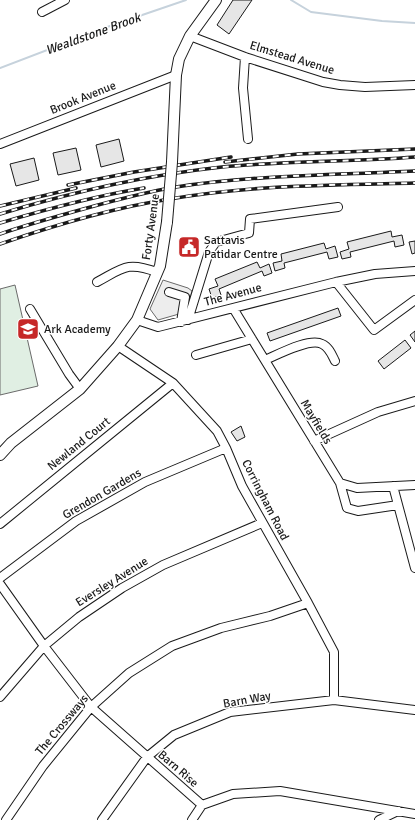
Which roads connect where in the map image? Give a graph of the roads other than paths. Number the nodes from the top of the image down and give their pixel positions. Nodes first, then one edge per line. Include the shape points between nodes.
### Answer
1 (65, 0) edge
2 (216, 0) edge
3 (42, 12) dead end
4 (190, 36) junction
5 (245, 57) junction
6 (176, 75) junction
7 (415, 85) edge
8 (248, 139) dead end
9 (0, 144) edge
10 (338, 207) dead end
11 (415, 271) edge
12 (157, 272) junction
13 (97, 282) dead end
14 (336, 282) junction
15 (169, 292) dead end
16 (415, 300) edge
17 (233, 308) junction
18 (30, 309) dead end
19 (137, 320) junction
20 (184, 321) junction
21 (252, 339) junction
22 (118, 346) junction
23 (196, 355) dead end
24 (265, 360) junction
25 (335, 361) dead end
26 (173, 383) junction
27 (80, 389) junction
28 (415, 401) edge
29 (314, 441) junction
30 (226, 448) junction
31 (0, 455) edge
32 (340, 483) junction
33 (415, 485) edge
34 (393, 486) junction
35 (398, 505) junction
36 (262, 523) junction
37 (0, 524) edge
38 (415, 568) edge
39 (0, 578) edge
40 (0, 584) edge
41 (308, 603) junction
42 (44, 646) junction
43 (0, 697) edge
44 (334, 700) junction
45 (91, 707) junction
46 (415, 710) edge
47 (147, 757) junction
48 (202, 805) junction
49 (398, 811) junction
50 (415, 814) edge
51 (0, 816) edge
52 (5, 820) edge
53 (102, 820) edge
54 (192, 820) edge
55 (379, 820) edge

1 - 3 street
2 - 4 main road, Forty Avenue
4 - 5 street, Elmstead Avenue
4 - 6 main road, Forty Avenue via 180,53
5 - 7 street, Elmstead Avenue via 298,75 340,85
5 - 8 street via 243,88
6 - 9 street, Brook Avenue
6 - 12 main road, Forty Avenue, bridge via 167,222
10 - 20 street via 250,219 249,233 216,242 209,252
11 - 14 street, The Avenue via 375,274
12 - 13 street via 127,266
12 - 19 main road, Forty Avenue
14 - 16 street via 374,330
14 - 17 street, The Avenue
15 - 20 street via 185,297
17 - 20 street, The Avenue
17 - 21 street, Mayfields
18 - 27 street
19 - 20 street, The Avenue via 158,327
19 - 22 main road, Forty Avenue
21 - 23 street
21 - 24 street, Mayfields
22 - 26 street, Corringham Road
22 - 27 main road, Forty Avenue
24 - 25 street via 316,342 327,347
24 - 29 street, Mayfields
26 - 30 street, Corringham Road via 217,431
26 - 37 street, Newland Court
27 - 31 main road, Forty Avenue
28 - 29 street via 378,412
29 - 32 street, Mayfields
30 - 36 street, Corringham Road via 242,486
30 - 39 street, Grendon Gardens via 145,482 76,521
32 - 34 street via 357,488
32 - 35 street, Mayfields via 347,508 358,511
33 - 34 street
34 - 35 street
35 - 38 street
36 - 41 street, Corringham Road
36 - 42 street, Eversley Avenue via 163,565 122,588 79,617
40 - 42 street, Barn Rise
41 - 44 street, Corringham Road via 334,652
41 - 45 street, The Crossways via 221,628 172,646 129,673
42 - 43 street, Eversley Avenue
42 - 45 street, Barn Rise
44 - 46 street, Barn Way
44 - 47 street, Barn Way via 230,712 174,734
45 - 47 street, Barn Rise
45 - 52 street, The Crossways via 43,766
47 - 48 street, Barn Rise
47 - 53 street, Barn Way
48 - 49 street via 233,794 280,791
48 - 54 street
49 - 50 street
49 - 55 street
51 - 52 street

